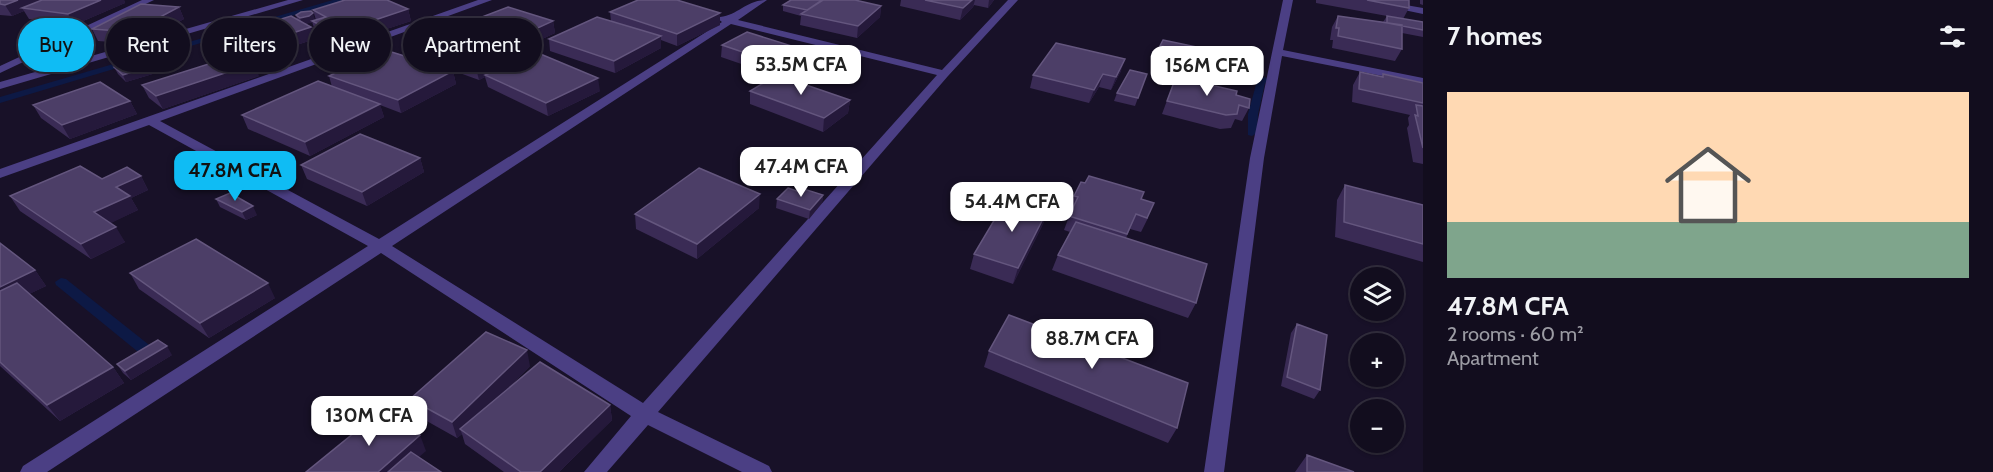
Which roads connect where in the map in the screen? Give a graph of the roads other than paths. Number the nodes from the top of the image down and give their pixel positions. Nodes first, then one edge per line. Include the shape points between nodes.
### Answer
1 (149, 0) edge
2 (298, 0) edge
3 (487, 0) edge
4 (762, 0) edge
5 (1013, 0) edge
6 (1288, 0) edge
7 (1361, 0) edge
8 (1423, 11) edge
9 (708, 16) edge
10 (729, 21) junction
11 (1276, 52) junction
12 (0, 70) edge
13 (944, 74) junction
14 (1423, 81) edge
15 (0, 86) edge
16 (149, 120) junction
17 (0, 174) edge
18 (380, 246) junction
19 (644, 414) junction
20 (30, 472) edge
21 (594, 472) edge
22 (762, 472) edge
23 (1214, 472) edge

1 - 12 street
2 - 15 street
3 - 16 street
4 - 10 street
5 - 13 street
6 - 11 street
7 - 8 street
9 - 10 street
10 - 13 street
10 - 18 street
11 - 14 street
11 - 23 street via 1257,158
13 - 19 street
16 - 17 street
16 - 18 street
18 - 19 street
18 - 20 street
19 - 21 street
19 - 22 street

